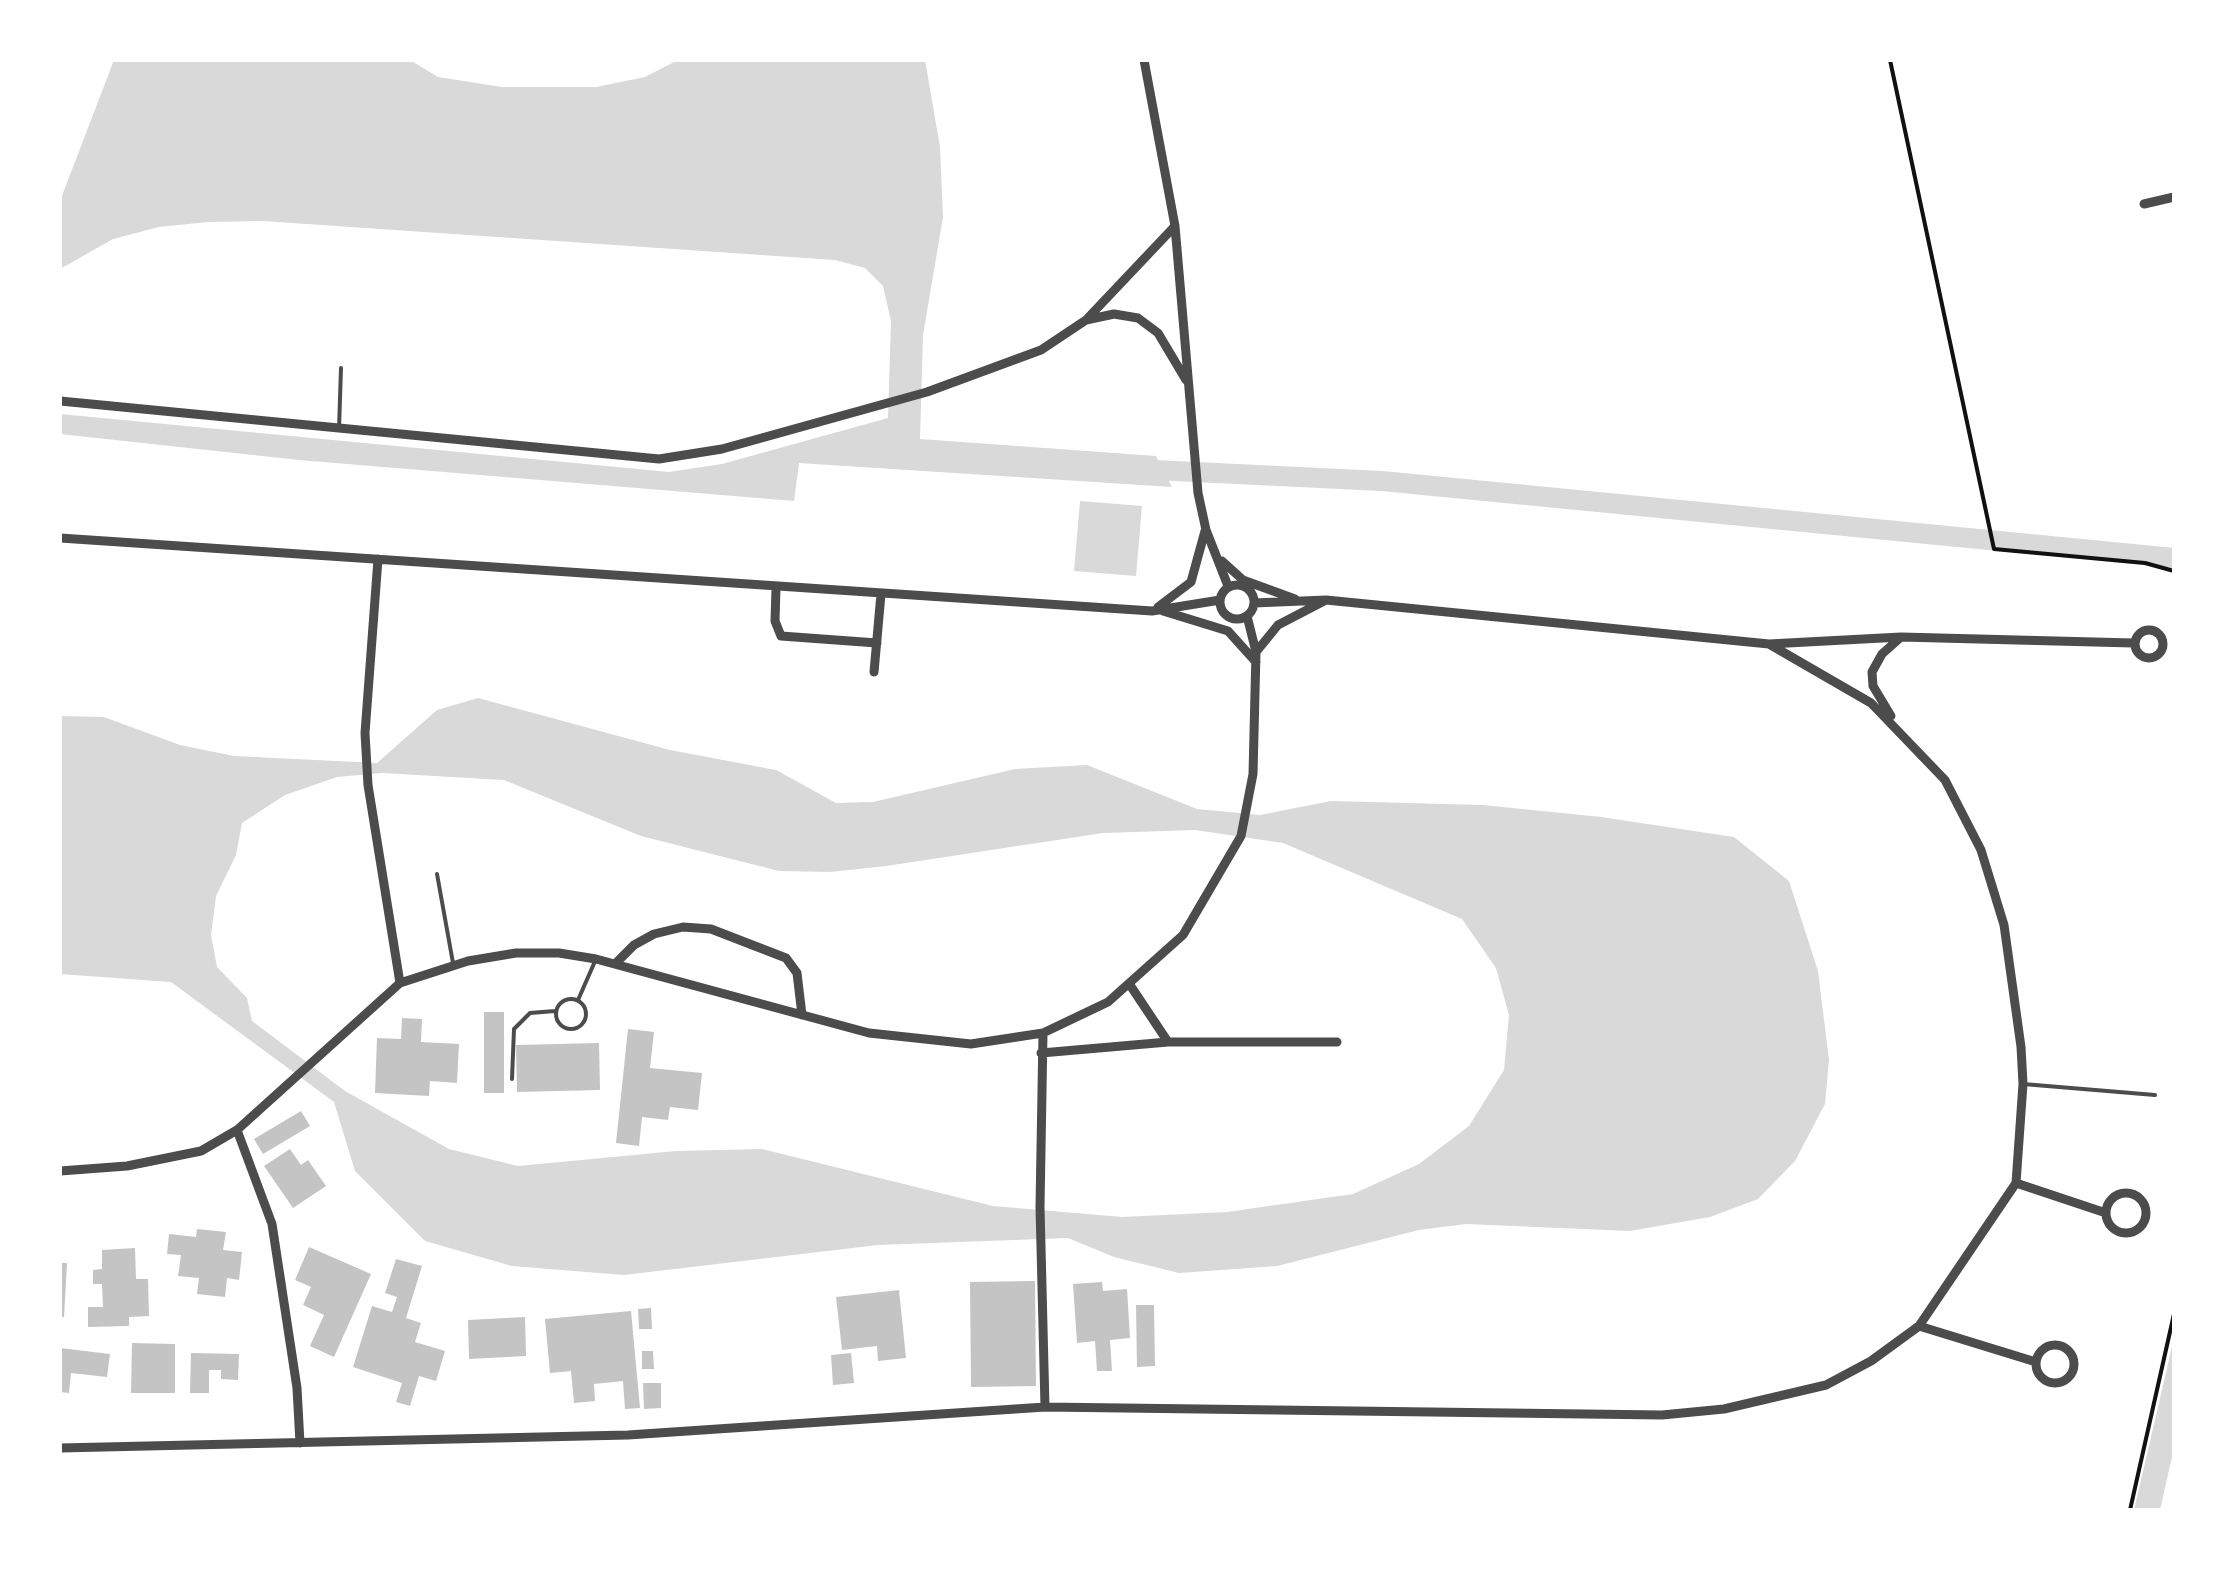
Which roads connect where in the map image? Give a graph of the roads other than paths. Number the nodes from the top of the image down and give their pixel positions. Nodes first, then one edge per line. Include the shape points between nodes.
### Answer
1 (1144, 60) edge
2 (2174, 197) edge
3 (2144, 204) dead end
4 (1175, 226) junction
5 (1086, 320) junction
6 (341, 368) dead end
7 (1188, 382) junction
8 (60, 402) edge
9 (340, 430) junction
10 (1208, 536) junction
11 (60, 538) edge
12 (378, 559) junction
13 (1228, 586) junction
14 (776, 588) junction
15 (880, 594) junction
16 (1220, 600) junction
17 (1326, 600) junction
18 (1302, 601) junction
19 (1254, 602) junction
20 (1155, 610) junction
21 (1247, 616) junction
22 (1901, 638) junction
23 (877, 643) junction
24 (2133, 643) dead end
25 (1769, 644) junction
26 (1256, 652) junction
27 (1258, 664) junction
28 (874, 672) dead end
29 (1894, 723) junction
30 (437, 874) dead end
31 (596, 959) junction
32 (614, 964) junction
33 (453, 965) junction
34 (400, 984) junction
35 (1130, 984) junction
36 (578, 1000) junction
37 (555, 1011) junction
38 (802, 1015) junction
39 (1043, 1033) junction
40 (1168, 1042) junction
41 (1337, 1042) dead end
42 (1041, 1053) junction
43 (512, 1079) dead end
44 (2023, 1084) junction
45 (2155, 1095) dead end
46 (236, 1130) junction
47 (60, 1171) edge
48 (2016, 1182) junction
49 (2106, 1213) junction
50 (1919, 1326) junction
51 (2036, 1362) junction
52 (1044, 1406) junction
53 (300, 1443) junction
54 (60, 1448) edge

1 - 4 street
2 - 3 street
4 - 5 street
4 - 7 street
5 - 7 street via 1138,318 1158,332
5 - 9 street via 1041,350 926,392 722,449 658,459
6 - 9 lane
7 - 10 street
8 - 9 street
10 - 13 street
10 - 18 street via 1233,574
10 - 20 street via 1190,582
11 - 12 street
12 - 14 street
12 - 34 street via 368,785
13 - 16 street
13 - 19 street via 1248,589
14 - 15 street
14 - 23 street via 774,621 781,636
15 - 20 street
15 - 23 street
16 - 20 street
16 - 21 street via 1226,615
17 - 18 street
17 - 25 street
17 - 26 street via 1278,625
18 - 19 street
19 - 21 street
20 - 27 street via 1228,630
21 - 26 street
22 - 24 street
22 - 25 street
22 - 29 street via 1872,672
23 - 28 street
25 - 29 street via 1872,703
26 - 27 street
27 - 35 street via 1253,774 1236,844 1183,935
29 - 44 street via 1945,780 1981,850 2004,926
30 - 33 lane
31 - 32 street
31 - 33 street via 516,954
31 - 36 lane
32 - 38 street
32 - 38 street via 654,934 711,930 786,958 797,973
33 - 34 street
34 - 46 street
35 - 39 street
35 - 40 street
36 - 37 lane via 565,999
36 - 37 lane via 586,1016 576,1029 560,1026
37 - 43 lane via 530,1013 514,1030
38 - 39 street via 923,1041 971,1044
39 - 42 street
40 - 41 street
40 - 42 street
42 - 52 street
44 - 45 lane
44 - 48 street
46 - 47 street via 201,1151 162,1161
46 - 53 street via 272,1224
48 - 49 street
48 - 50 street
49 - 49 street via 2112,1199 2126,1194 2140,1200 2146,1214 2140,1228 2125,1233 2112,1227
50 - 51 street
50 - 52 street via 1826,1385 1709,1410 1531,1414
51 - 51 street via 2044,1349 2059,1346 2074,1364 2068,1378 2054,1383 2040,1376
52 - 53 street via 661,1434
53 - 54 street

